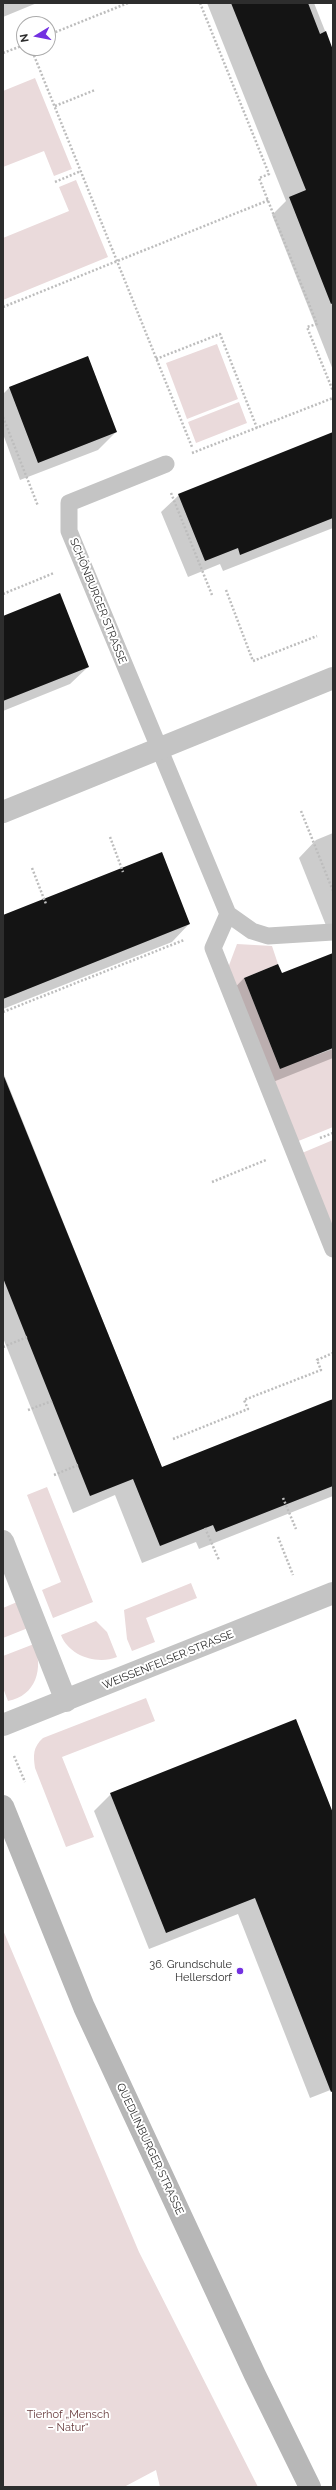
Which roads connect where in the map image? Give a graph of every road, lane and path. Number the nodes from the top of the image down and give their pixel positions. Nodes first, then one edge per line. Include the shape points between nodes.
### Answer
1 (128, 3) edge
2 (200, 3) edge
3 (56, 32) edge
4 (16, 47) edge
5 (3, 53) edge
6 (34, 56) edge
7 (95, 90) dead end
8 (54, 106) junction
9 (81, 171) junction
10 (55, 182) dead end
11 (269, 200) junction
12 (117, 261) junction
13 (3, 307) edge
14 (156, 359) junction
15 (333, 390) edge
16 (333, 398) edge
17 (3, 417) edge
18 (257, 428) junction
19 (194, 452) junction
20 (163, 465) junction
21 (41, 512) dead end
22 (57, 572) dead end
23 (226, 590) dead end
24 (3, 594) edge
25 (212, 595) dead end
26 (317, 636) dead end
27 (333, 678) edge
28 (158, 749) junction
29 (301, 811) dead end
30 (3, 812) edge
31 (110, 837) dead end
32 (32, 868) dead end
33 (123, 872) dead end
34 (333, 891) edge
35 (46, 904) dead end
36 (226, 919) junction
37 (333, 932) edge
38 (3, 1012) edge
39 (333, 1249) edge
40 (27, 1337) dead end
41 (3, 1347) edge
42 (333, 1353) edge
43 (52, 1401) dead end
44 (28, 1410) dead end
45 (173, 1439) dead end
46 (78, 1465) dead end
47 (54, 1475) dead end
48 (283, 1498) dead end
49 (205, 1528) dead end
50 (296, 1529) dead end
51 (278, 1536) dead end
52 (3, 1541) edge
53 (219, 1560) dead end
54 (333, 1593) edge
55 (305, 1605) junction
56 (66, 1701) junction
57 (3, 1725) edge
58 (3, 1806) edge
59 (310, 2487) edge

1 - 3 path
2 - 11 path via 269,174 259,178
4 - 5 path
6 - 8 path
7 - 8 path
8 - 9 path
9 - 10 path
9 - 12 path
11 - 12 path
11 - 15 path via 317,324 308,327
12 - 13 path
12 - 14 path
14 - 18 path via 220,334
14 - 19 path
16 - 18 path
17 - 21 path
18 - 19 path
19 - 20 path
20 - 25 path
20 - 28 lane, SCHÖNBURGER STRASSE via 69,503 70,531
22 - 24 path
23 - 26 path via 253,661
27 - 28 street
28 - 30 street
28 - 36 lane, SCHÖNBURGER STRASSE
29 - 34 path
31 - 33 path
32 - 35 path
36 - 37 lane via 268,936
36 - 38 path
36 - 39 lane via 213,948
40 - 41 path
42 - 45 path via 317,1360 321,1370 244,1400 248,1409
43 - 44 path
46 - 47 path
48 - 50 path
49 - 53 path
51 - 55 path
52 - 56 street
54 - 55 street, WEISSENFELSER STRASSE
55 - 56 street, WEISSENFELSER STRASSE
56 - 57 street, WEISSENFELSER STRASSE
58 - 59 street, QUEDLINBURGER STRASSE via 84,2007 255,2375

